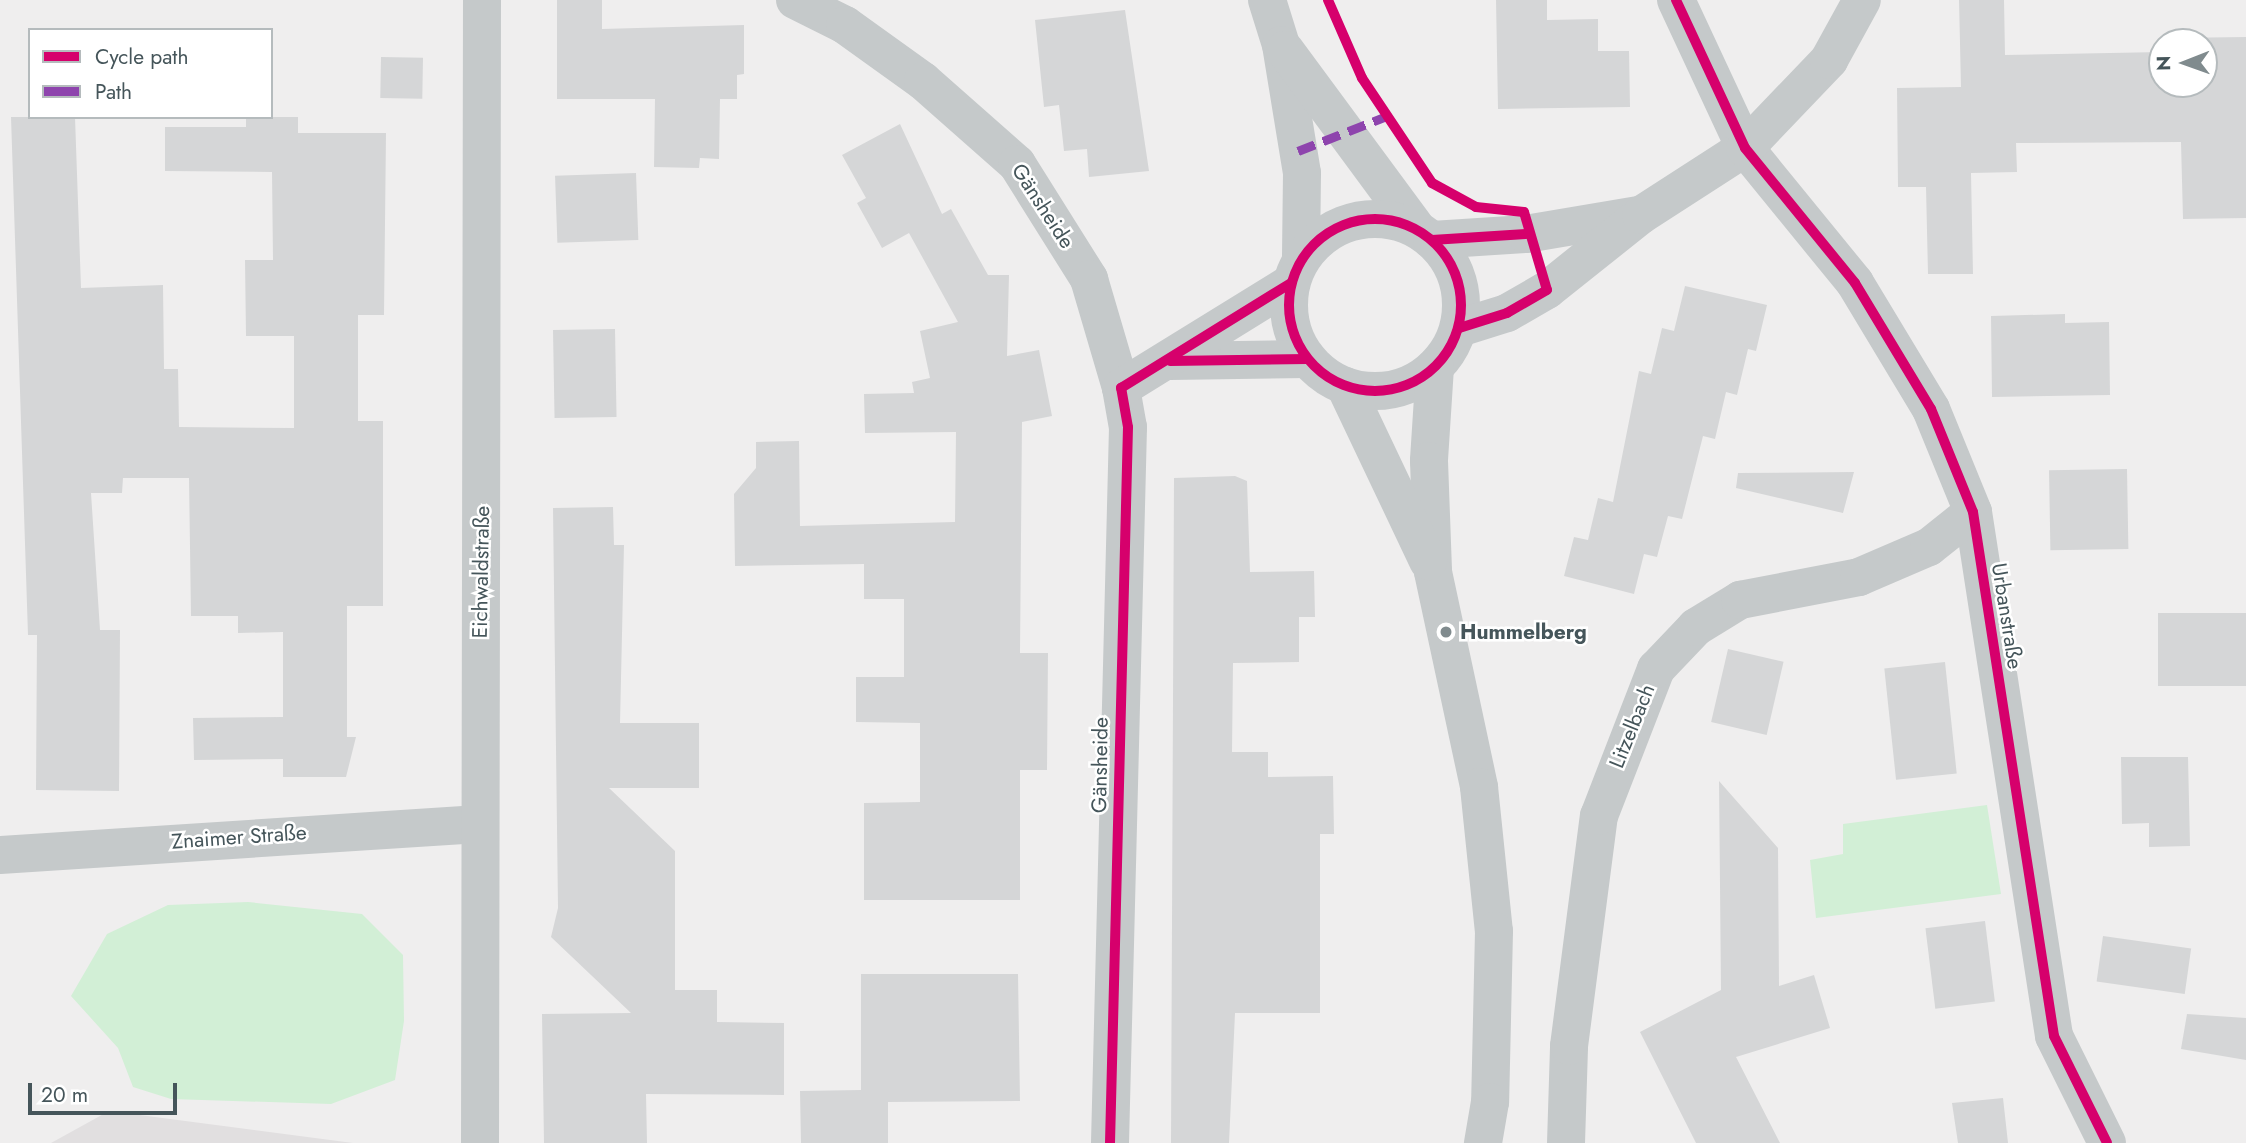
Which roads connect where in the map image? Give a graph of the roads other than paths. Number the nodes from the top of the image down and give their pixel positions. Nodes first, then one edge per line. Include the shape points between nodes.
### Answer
1 (482, 0) edge
2 (795, 0) edge
3 (1266, 0) edge
4 (1676, 0) edge
5 (1862, 0) edge
6 (1281, 46) junction
7 (1745, 148) junction
8 (1641, 215) junction
9 (1424, 234) junction
10 (1296, 271) junction
11 (1458, 328) junction
12 (1307, 359) junction
13 (1170, 361) junction
14 (1435, 367) junction
15 (1345, 386) junction
16 (1121, 388) junction
17 (1973, 512) junction
18 (1433, 572) junction
19 (478, 824) junction
20 (0, 856) edge
21 (480, 1143) edge
22 (1110, 1143) edge
23 (1483, 1143) edge
24 (1566, 1143) edge
25 (2106, 1143) edge

1 - 19 street, Eichwaldstraße
2 - 16 street, Gänsheide via 845,25 923,80 1017,164 1089,279
3 - 6 street
4 - 7 street, Urbanstraße
5 - 7 street via 1829,60
6 - 9 street
6 - 10 street via 1302,173
7 - 8 street
7 - 17 street, Urbanstraße via 1855,283 1931,409
8 - 9 street via 1526,234
8 - 11 street via 1547,290 1507,313
9 - 10 street via 1365,218 1318,239
9 - 11 street via 1458,280
10 - 12 street via 1290,323
10 - 13 street
11 - 14 street
12 - 13 street
12 - 15 street
13 - 16 street
14 - 15 street via 1393,390
14 - 18 street via 1429,461
15 - 18 street
16 - 22 street, Gänsheide via 1128,428
17 - 24 street, Litzelbach via 1929,547 1859,577 1740,600 1696,627 1656,669 1599,816 1569,1046
17 - 25 street, Urbanstraße via 2053,1036
18 - 23 street via 1479,787 1494,931 1490,1102
19 - 20 street, Znaimer Straße
19 - 21 street, Eichwaldstraße

